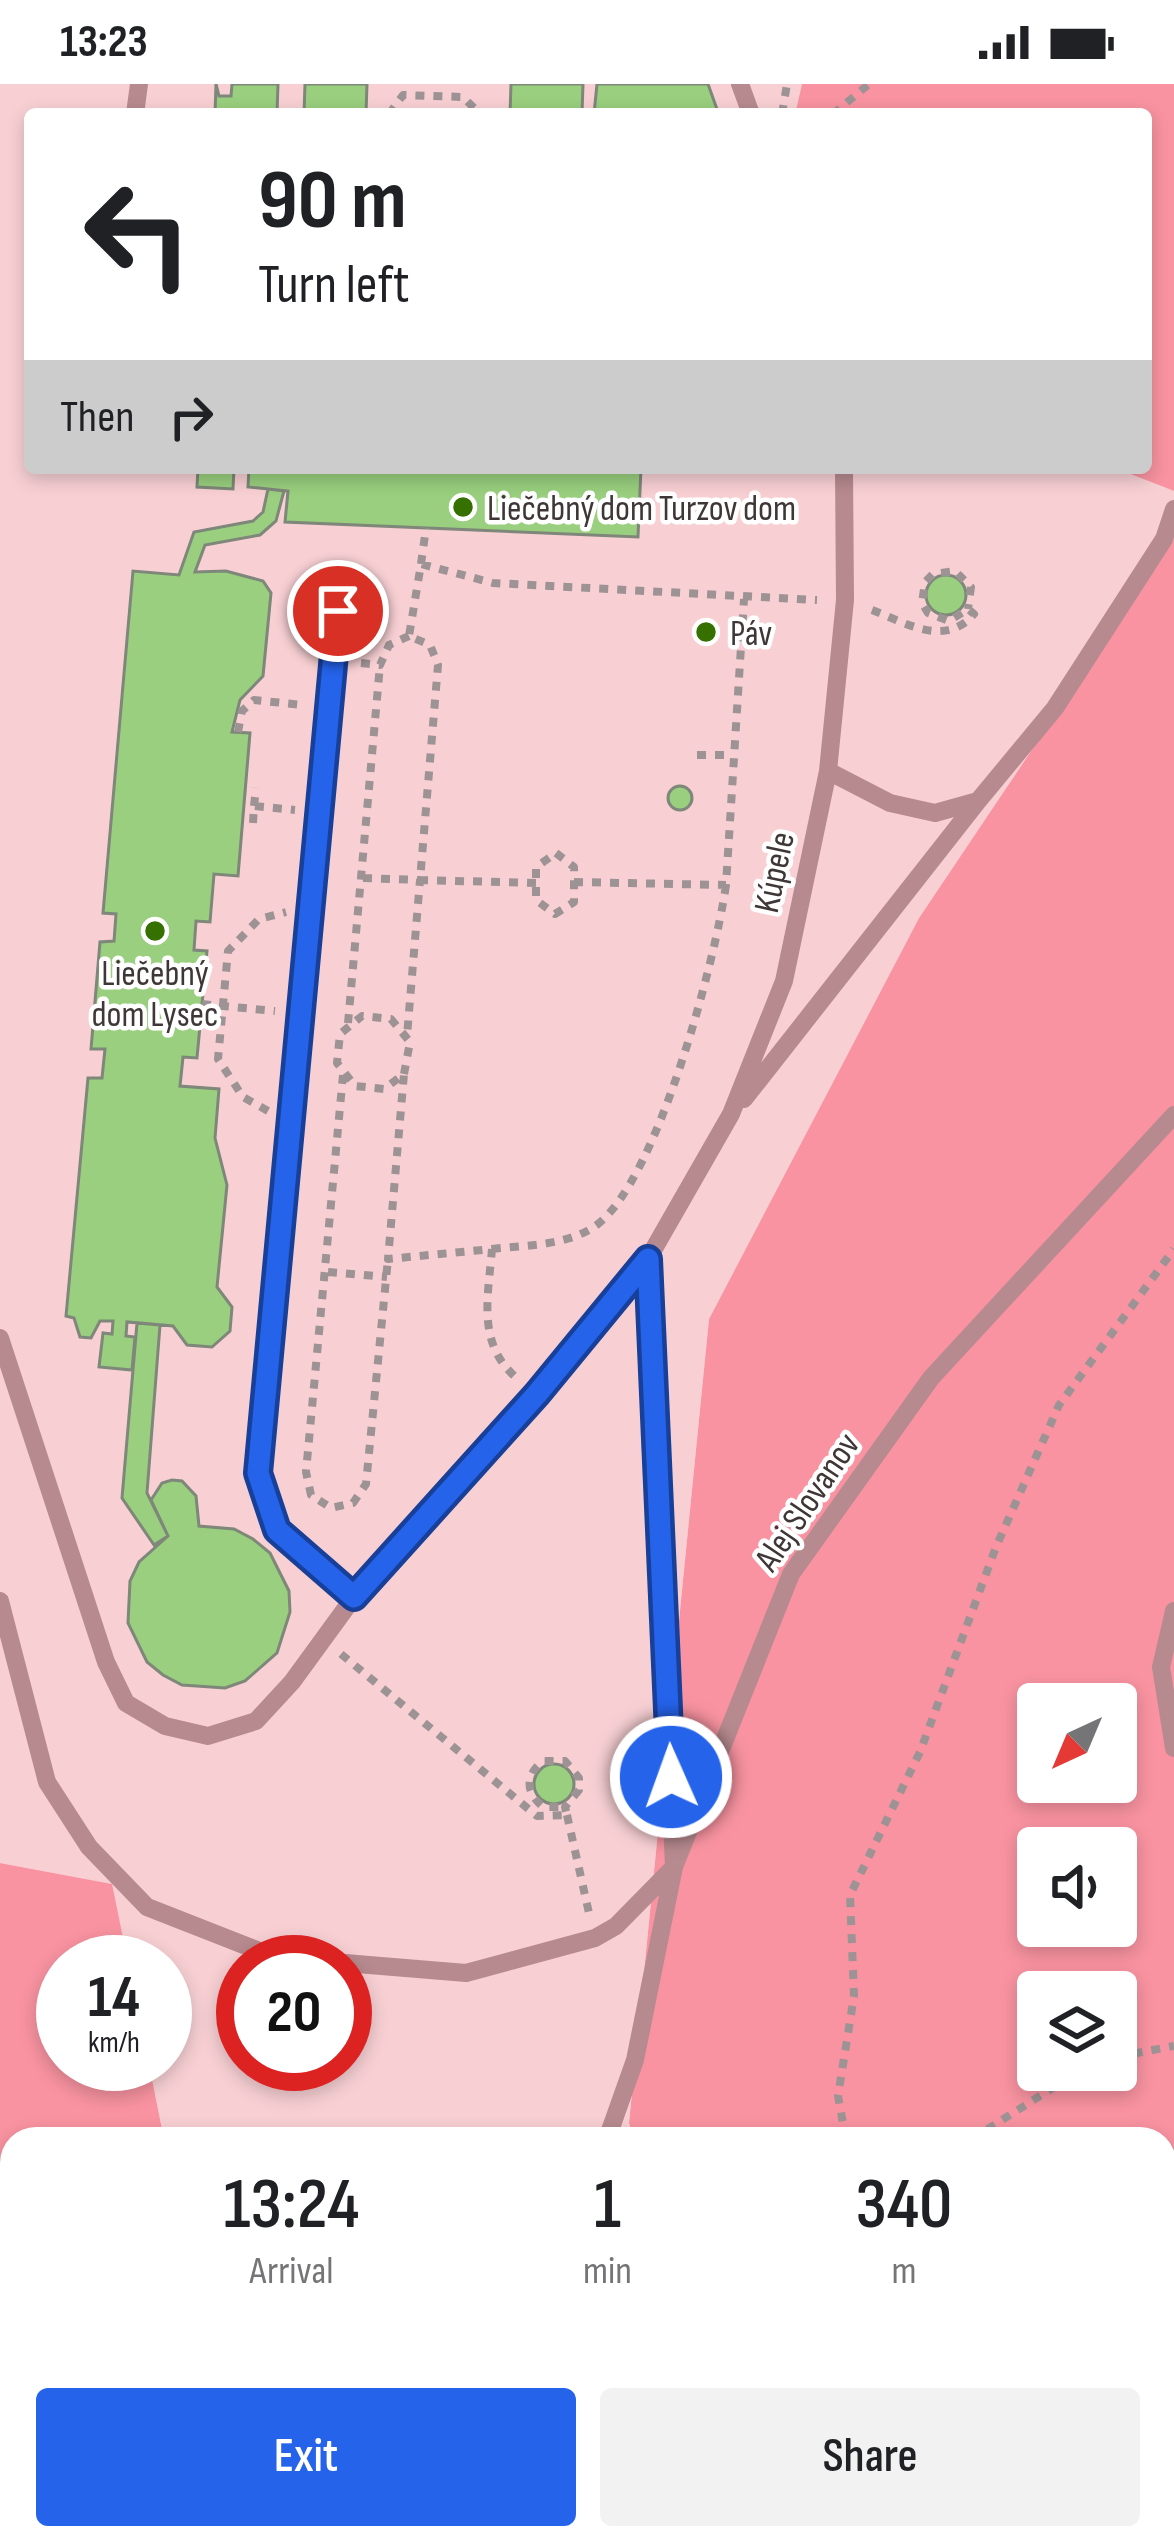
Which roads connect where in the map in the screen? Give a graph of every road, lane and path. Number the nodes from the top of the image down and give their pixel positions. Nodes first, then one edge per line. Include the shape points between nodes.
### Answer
1 (439, 84) edge
2 (868, 84) edge
3 (438, 96) junction
4 (393, 108) edge
5 (474, 108) edge
6 (840, 108) edge
7 (844, 474) edge
8 (1174, 508) edge
9 (426, 528) dead end
10 (421, 564) junction
11 (744, 599) junction
12 (845, 600) junction
13 (968, 609) junction
14 (338, 611) dead end
15 (409, 636) junction
16 (333, 660) junction
17 (380, 665) junction
18 (275, 703) dead end
19 (238, 733) dead end
20 (732, 754) junction
21 (697, 755) dead end
22 (828, 771) junction
23 (244, 796) dead end
24 (978, 801) junction
25 (254, 806) junction
26 (283, 808) dead end
27 (243, 814) dead end
28 (363, 878) junction
29 (420, 880) junction
30 (574, 882) junction
31 (536, 883) junction
32 (726, 885) junction
33 (310, 905) junction
34 (202, 1004) dead end
35 (223, 1006) junction
36 (262, 1010) dead end
37 (348, 1024) junction
38 (407, 1036) junction
39 (404, 1074) junction
40 (343, 1075) junction
41 (731, 1114) junction
42 (1174, 1115) edge
43 (290, 1123) junction
44 (492, 1249) junction
45 (1174, 1249) edge
46 (388, 1259) junction
47 (648, 1259) junction
48 (328, 1272) junction
49 (387, 1277) junction
50 (0, 1338) edge
51 (537, 1394) junction
52 (354, 1597) junction
53 (0, 1601) edge
54 (1174, 1611) edge
55 (321, 1638) junction
56 (1174, 1748) edge
57 (566, 1811) junction
58 (674, 1867) junction
59 (218, 1935) edge
60 (595, 1938) junction
61 (372, 1965) edge
62 (1174, 2046) edge
63 (1137, 2053) edge
64 (1048, 2091) edge
65 (611, 2127) edge
66 (844, 2127) edge
67 (991, 2127) edge

1 - 3 path
2 - 6 path
3 - 4 path via 403,95
3 - 5 path via 463,97
7 - 12 lane, Kúpele
8 - 24 lane via 1164,539 1055,708
9 - 10 path
10 - 11 path via 493,583
10 - 15 path
11 - 12 path
11 - 20 path
12 - 13 path via 929,632 962,627 974,614
12 - 22 lane, Kúpele
13 - 13 path via 949,621 928,614 925,582 955,571 970,587
14 - 16 lane
15 - 17 path via 388,645
15 - 29 path via 430,645 438,665
16 - 17 path
16 - 33 lane
17 - 28 path
18 - 19 path via 254,700
20 - 21 path
20 - 32 path
22 - 24 lane via 890,803 935,813
22 - 41 lane, Kúpele via 784,981
23 - 25 path via 256,788
24 - 41 lane
25 - 26 path
25 - 27 path via 253,823
28 - 29 path
28 - 37 path
29 - 31 path
29 - 38 path
30 - 31 path via 574,867 556,853 536,867
30 - 31 path via 574,902 555,914 536,900
30 - 32 path
32 - 44 path via 719,936 648,1152 624,1198 595,1226 555,1243
33 - 35 path via 259,919 228,951
33 - 43 lane
34 - 35 path
35 - 36 path
35 - 43 path via 218,1059 243,1097
37 - 38 path via 377,1015
37 - 40 path via 335,1048
38 - 39 path
39 - 40 path via 369,1091
39 - 46 path
40 - 48 path
41 - 47 lane, Kúpele
42 - 58 lane, Alej Slovanov via 931,1378 791,1574
43 - 52 lane via 258,1473 277,1530
44 - 46 path
44 - 51 path via 485,1330 502,1366
45 - 66 path via 1060,1406 996,1547 920,1752 850,1895 854,1996 838,2096
46 - 49 path
47 - 51 lane, Kúpele
47 - 58 lane
48 - 49 path
48 - 49 path via 306,1484 331,1508 353,1503 366,1484
50 - 55 lane, Kúpele via 126,1703 165,1726 208,1736 256,1721
51 - 52 lane, Kúpele
52 - 55 lane, Kúpele
53 - 59 lane via 47,1781 89,1847 147,1907
54 - 56 lane via 1161,1667
55 - 57 path via 537,1816
57 - 57 path via 579,1778 565,1760 543,1761 529,1789 543,1807
57 - 60 path
58 - 60 lane, Alej Slovanov
58 - 65 lane via 634,2060
60 - 61 lane, Alej Slovanov via 466,1972
62 - 63 path
64 - 67 path

